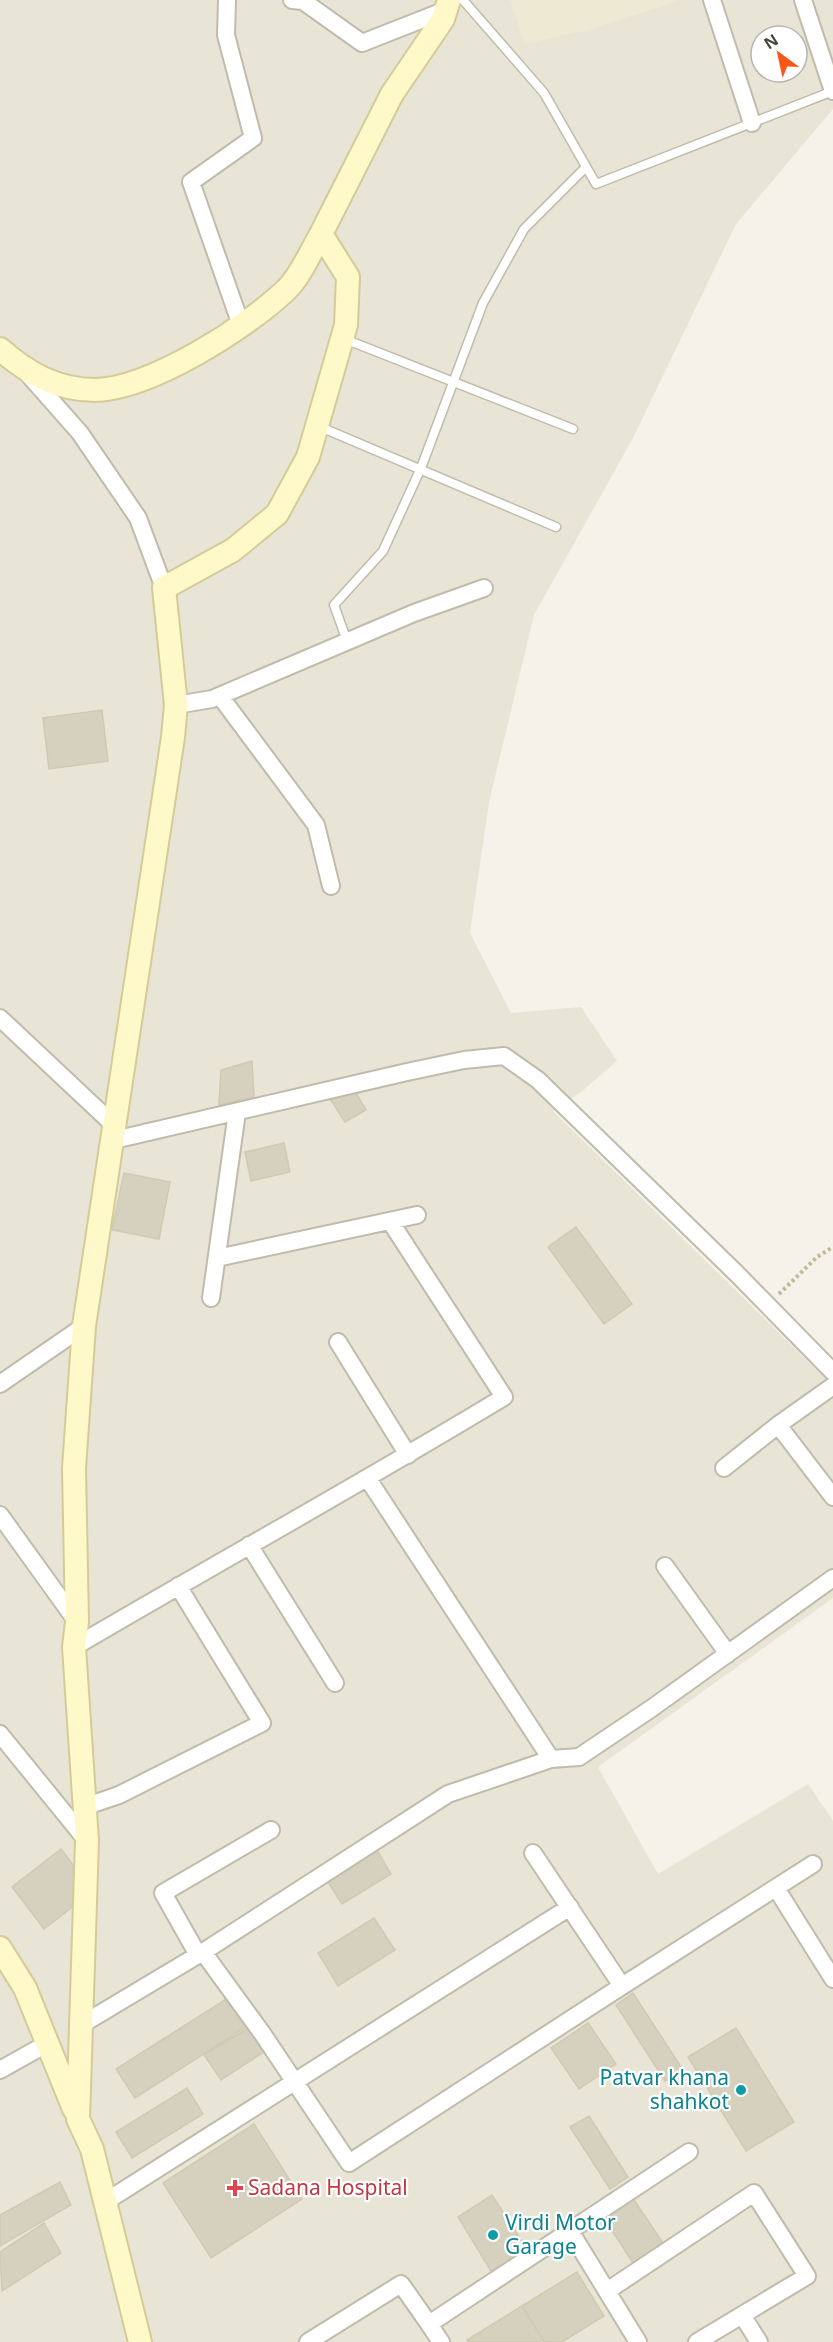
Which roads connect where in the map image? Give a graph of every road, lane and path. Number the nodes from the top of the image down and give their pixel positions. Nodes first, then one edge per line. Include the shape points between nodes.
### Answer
1 (227, 0) edge
2 (292, 0) edge
3 (712, 0) edge
4 (805, 1) edge
5 (452, 3) edge
6 (833, 90) edge
7 (752, 123) junction
8 (586, 167) junction
9 (321, 234) junction
10 (241, 325) junction
11 (342, 338) junction
12 (0, 349) edge
13 (22, 368) junction
14 (452, 382) junction
15 (317, 426) junction
16 (573, 429) dead end
17 (420, 468) junction
18 (556, 527) dead end
19 (164, 588) junction
20 (484, 588) dead end
21 (347, 641) junction
22 (219, 696) junction
23 (176, 705) junction
24 (331, 886) dead end
25 (0, 1018) edge
26 (237, 1112) junction
27 (115, 1134) junction
28 (417, 1215) dead end
29 (390, 1221) junction
30 (833, 1247) edge
31 (217, 1258) junction
32 (211, 1298) dead end
33 (768, 1305) junction
34 (84, 1326) junction
35 (338, 1342) dead end
36 (833, 1372) edge
37 (0, 1384) edge
38 (833, 1386) edge
39 (778, 1425) junction
40 (408, 1455) junction
41 (724, 1468) dead end
42 (368, 1479) junction
43 (833, 1497) edge
44 (0, 1515) edge
45 (249, 1545) junction
46 (666, 1566) dead end
47 (833, 1578) edge
48 (178, 1586) junction
49 (77, 1622) junction
50 (74, 1647) junction
51 (728, 1654) junction
52 (334, 1683) dead end
53 (0, 1734) edge
54 (551, 1759) junction
55 (84, 1807) junction
56 (271, 1830) dead end
57 (87, 1841) junction
58 (533, 1853) dead end
59 (813, 1864) dead end
60 (776, 1888) junction
61 (570, 1907) junction
62 (0, 1948) edge
63 (201, 1953) junction
64 (833, 1979) edge
65 (622, 1986) junction
66 (81, 2025) junction
67 (48, 2043) junction
68 (0, 2070) edge
69 (295, 2081) junction
70 (78, 2119) junction
71 (689, 2152) dead end
72 (105, 2202) junction
73 (570, 2230) junction
74 (607, 2291) junction
75 (742, 2315) junction
76 (429, 2324) junction
77 (140, 2342) edge
78 (308, 2342) edge
79 (441, 2342) edge
80 (638, 2342) edge
81 (697, 2342) edge
82 (759, 2342) edge

1 - 10 street via 226,35 253,138 191,182
2 - 5 street via 303,1 362,43
3 - 7 street
4 - 6 street
5 - 8 lane via 544,93
5 - 9 street via 392,94
6 - 7 lane
7 - 8 lane via 596,184
8 - 14 lane via 524,229 483,303
9 - 10 street via 288,288
9 - 11 street via 348,277
10 - 13 street via 188,360 119,387 94,390 70,386 45,380
11 - 14 lane
11 - 15 street
12 - 13 street
13 - 19 street via 80,433 138,518
14 - 16 lane
14 - 17 lane
15 - 17 lane
15 - 19 street via 308,457 277,514 233,550
17 - 18 lane
17 - 21 lane via 383,550 334,605
19 - 23 street
20 - 21 street
21 - 22 street
22 - 23 street
22 - 24 street via 316,825
23 - 27 street via 168,787
25 - 27 street
26 - 27 street
26 - 31 street
26 - 33 street via 464,1060 504,1056 538,1080
27 - 34 street
28 - 29 street
29 - 31 street
29 - 40 street via 504,1397
30 - 33 path via 817,1257
31 - 32 street
33 - 36 street
34 - 37 street
34 - 49 street via 74,1468
35 - 40 street
38 - 39 street
39 - 41 street
39 - 43 street
40 - 42 street
42 - 45 street
42 - 54 street
44 - 49 street
45 - 48 street
45 - 52 street
46 - 51 street
47 - 51 street
48 - 50 street
48 - 55 street via 262,1724 118,1795
49 - 50 street
50 - 55 street
51 - 54 street via 579,1757
53 - 57 street
54 - 63 street via 447,1794
55 - 57 street
56 - 63 street via 163,1893
57 - 66 street
58 - 61 street
59 - 60 street
60 - 64 street
60 - 65 street
61 - 65 street
61 - 69 street
62 - 67 street via 26,1988
63 - 66 street
63 - 69 street
65 - 69 street via 349,2163
66 - 70 street
67 - 68 street
67 - 70 street
69 - 72 street
70 - 72 street via 92,2149
71 - 73 street
72 - 77 street
73 - 74 street
73 - 76 street
74 - 75 street via 754,2193 807,2276
74 - 80 street
75 - 81 street
75 - 82 street
76 - 78 street via 401,2284
76 - 79 street

